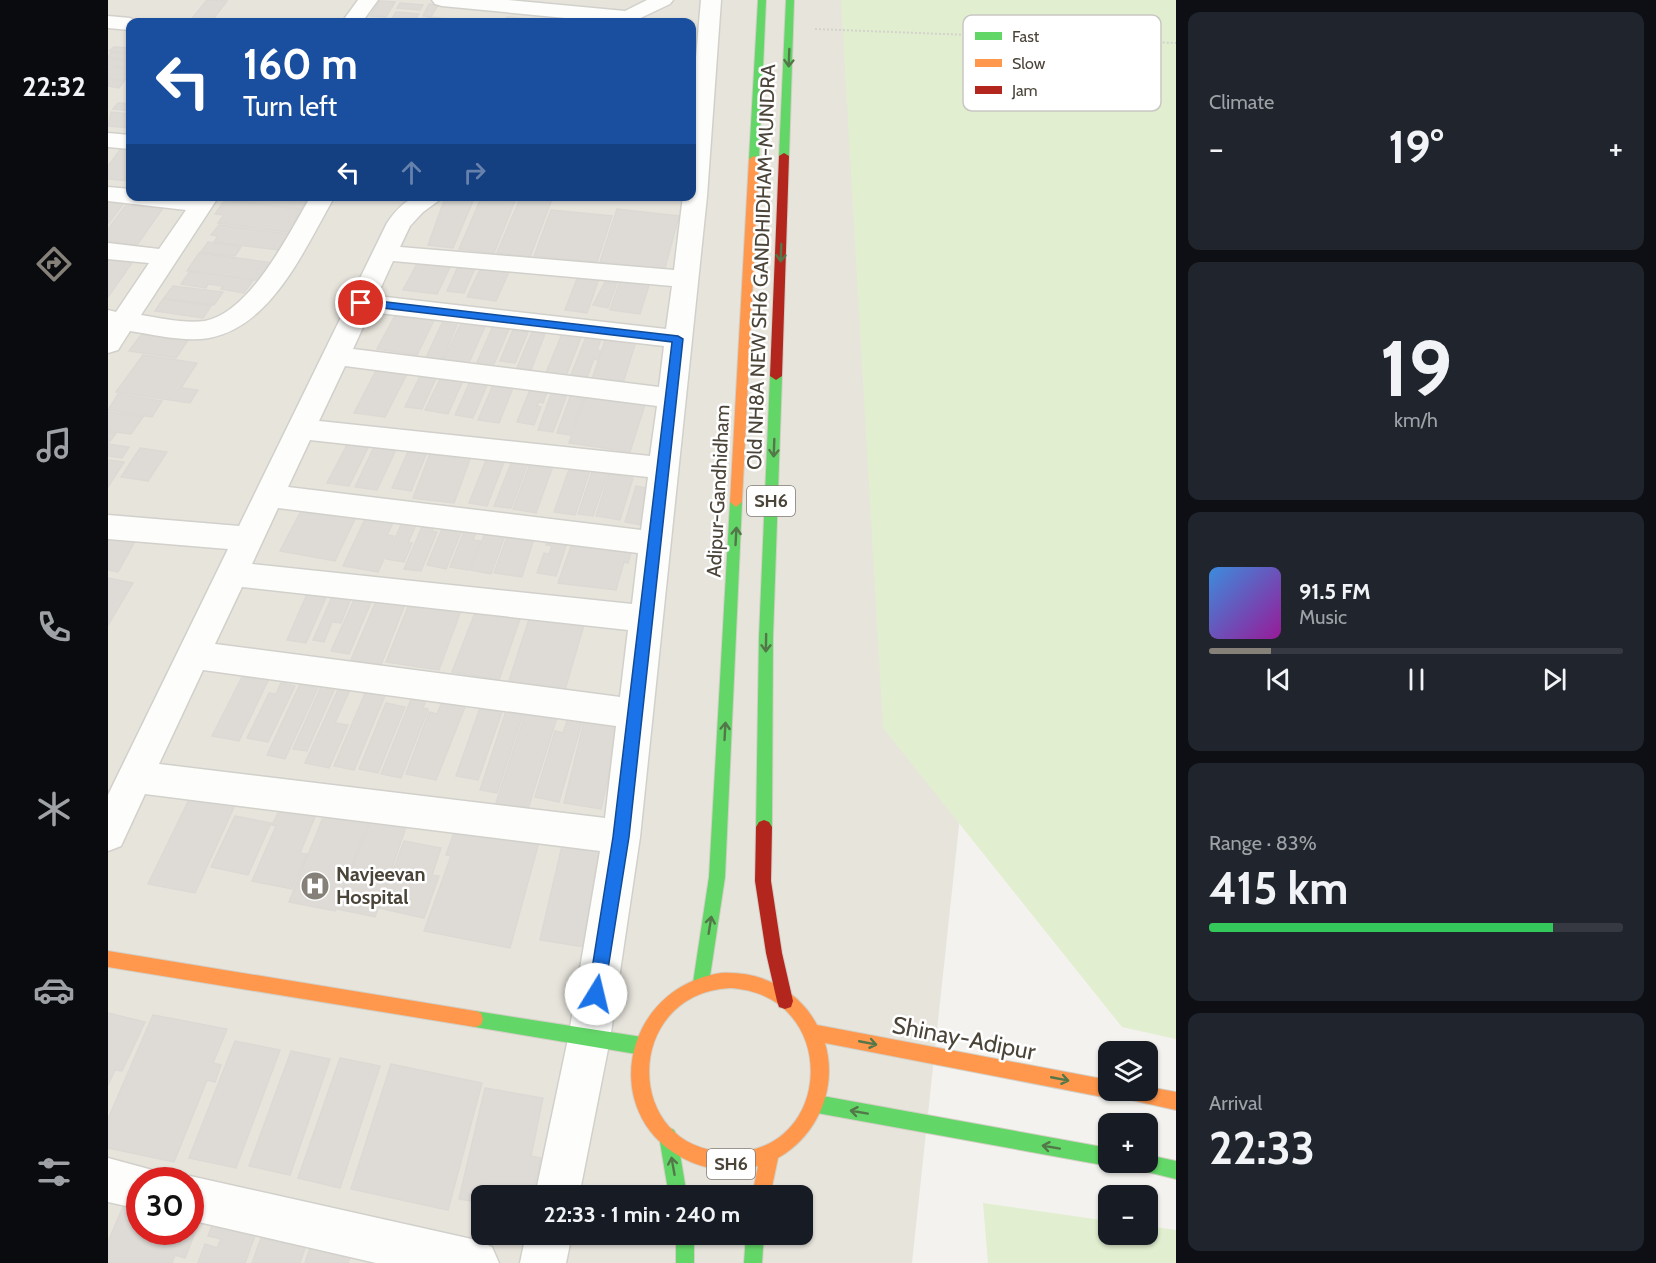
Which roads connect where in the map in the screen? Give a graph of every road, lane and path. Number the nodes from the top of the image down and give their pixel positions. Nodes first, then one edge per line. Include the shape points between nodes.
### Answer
1 (368, 0) edge
2 (442, 0) edge
3 (663, 0) edge
4 (762, 0) edge
5 (790, 0) edge
6 (498, 4) junction
7 (711, 10) edge
8 (355, 18) edge
9 (489, 18) edge
10 (607, 18) edge
11 (627, 18) edge
12 (108, 22) edge
13 (126, 24) edge
14 (790, 28) junction
15 (963, 35) edge
16 (1161, 42) edge
17 (1176, 43) edge
18 (108, 140) edge
19 (126, 142) edge
20 (696, 165) edge
21 (108, 194) edge
22 (126, 195) edge
23 (204, 201) edge
24 (320, 201) edge
25 (424, 201) edge
26 (693, 201) edge
27 (108, 251) edge
28 (385, 253) junction
29 (166, 257) junction
30 (685, 279) junction
31 (361, 303) junction
32 (116, 320) edge
33 (678, 339) junction
34 (108, 344) edge
35 (336, 356) junction
36 (671, 398) junction
37 (301, 429) junction
38 (663, 468) junction
39 (269, 496) junction
40 (108, 526) edge
41 (249, 538) junction
42 (655, 543) junction
43 (232, 574) junction
44 (646, 619) junction
45 (193, 656) junction
46 (635, 714) junction
47 (135, 777) junction
48 (108, 834) edge
49 (621, 837) junction
50 (108, 958) edge
51 (701, 983) junction
52 (786, 1000) junction
53 (811, 1032) junction
54 (589, 1039) junction
55 (642, 1046) junction
56 (1098, 1087) edge
57 (1158, 1098) edge
58 (1176, 1101) edge
59 (817, 1104) junction
60 (668, 1136) junction
61 (1098, 1155) edge
62 (769, 1157) junction
63 (1158, 1166) edge
64 (1176, 1170) edge
65 (108, 1180) edge
66 (126, 1184) edge
67 (559, 1185) edge
68 (676, 1185) edge
69 (763, 1185) edge
70 (204, 1201) edge
71 (547, 1245) edge
72 (684, 1245) edge
73 (754, 1245) edge
74 (476, 1263) edge
75 (543, 1263) edge
76 (685, 1263) edge
77 (753, 1263) edge

1 - 8 street
2 - 6 street
3 - 11 street
51 -> 4 main road, Adipur-Gandhidham / SH6 via 717,877
5 - 14 main road, Old NH8A NEW SH6 GANDHIDHAM-MUNDRA / SH6
6 - 9 street
6 - 10 street
7 - 20 street
12 - 13 street
14 - 15 path
14 -> 52 main road, Old NH8A NEW SH6 GANDHIDHAM-MUNDRA / SH6 via 766,637 763,881 774,954
16 - 17 path
18 - 19 street
21 - 22 street
23 - 29 street
24 - 32 street via 259,298 224,325 207,330
25 - 28 street via 399,223
26 - 30 street
27 - 29 street
28 - 30 street
28 - 31 street
29 - 32 street
30 - 33 street
31 - 33 street
31 - 35 street
32 - 34 street
33 - 36 street
35 - 36 street
35 - 37 street
36 - 38 street
37 - 38 street
37 - 39 street
38 - 42 street
39 - 41 street
39 - 42 street
40 - 41 street
41 - 43 street
42 - 44 street
43 - 44 street
43 - 45 street
44 - 46 street
45 - 46 street
45 - 47 street
46 - 49 street
47 - 48 street
47 - 49 street
49 - 54 street
50 - 54 main road
51 - 52 main road, SH6 via 730,979 760,985
51 - 55 main road, SH6 via 674,996 654,1018
52 - 53 main road, SH6
53 -> 56 main road, Shinay-Adipur
53 - 59 main road, SH6 via 821,1067
54 - 55 main road
54 - 67 street
55 - 60 main road, SH6 via 640,1078 649,1109
57 - 58 main road
61 -> 59 main road
59 - 62 main road, SH6 via 798,1136
60 - 62 main road, SH6 via 698,1156 733,1164
68 -> 60 main road
62 - 69 main road
63 - 64 main road
65 - 66 street
70 - 74 street
71 - 75 street
72 - 76 main road
73 - 77 main road

